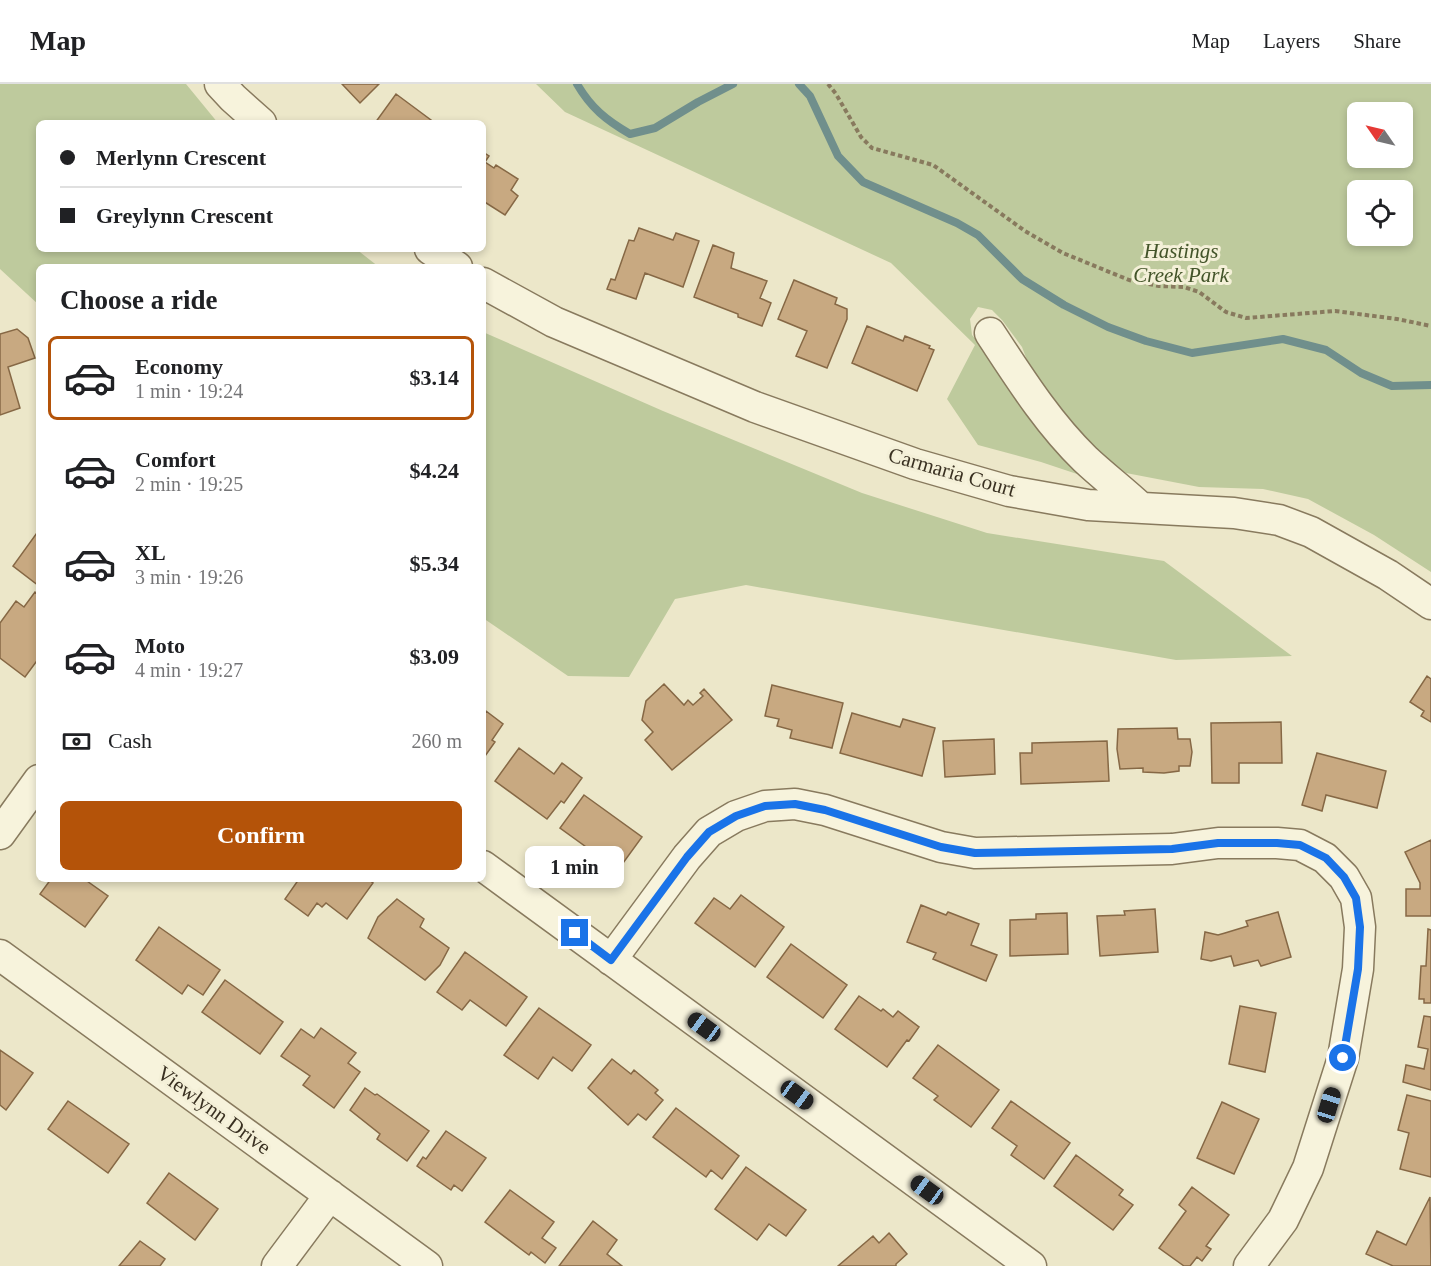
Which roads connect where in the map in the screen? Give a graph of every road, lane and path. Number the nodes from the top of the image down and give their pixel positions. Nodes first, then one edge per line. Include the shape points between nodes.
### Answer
1 (220, 84) edge
2 (828, 84) edge
3 (258, 120) edge
4 (434, 252) edge
5 (452, 264) edge
6 (486, 285) edge
7 (1431, 326) edge
8 (990, 333) dead end
9 (1141, 508) junction
10 (1431, 604) edge
11 (36, 784) edge
12 (0, 834) edge
13 (486, 868) edge
14 (0, 955) edge
15 (611, 960) junction
16 (330, 1195) junction
17 (1021, 1263) edge
18 (277, 1266) edge
19 (427, 1266) edge
20 (1249, 1266) edge

1 - 3 street
2 - 7 path via 872,148 933,165 1025,231 1063,253 1129,280 1184,287 1199,292 1226,312 1246,318 1335,311
4 - 5 street
6 - 9 street, Carmaria Court via 554,322 745,402 915,464 1009,491 1088,505
8 - 9 street via 1031,396 1061,433
9 - 10 street, Carmaria Court via 1234,513 1280,520 1320,537
11 - 12 street
13 - 15 street
14 - 16 street, Viewlynn Drive
15 - 17 street
15 - 20 street via 709,832 736,816 765,806 795,804 815,808 941,847 975,853 1172,849 1218,843 1300,845 1326,858 1356,898 1360,927 1356,978 1343,1058 1308,1168 1283,1220
16 - 18 street
16 - 19 street, Viewlynn Drive

